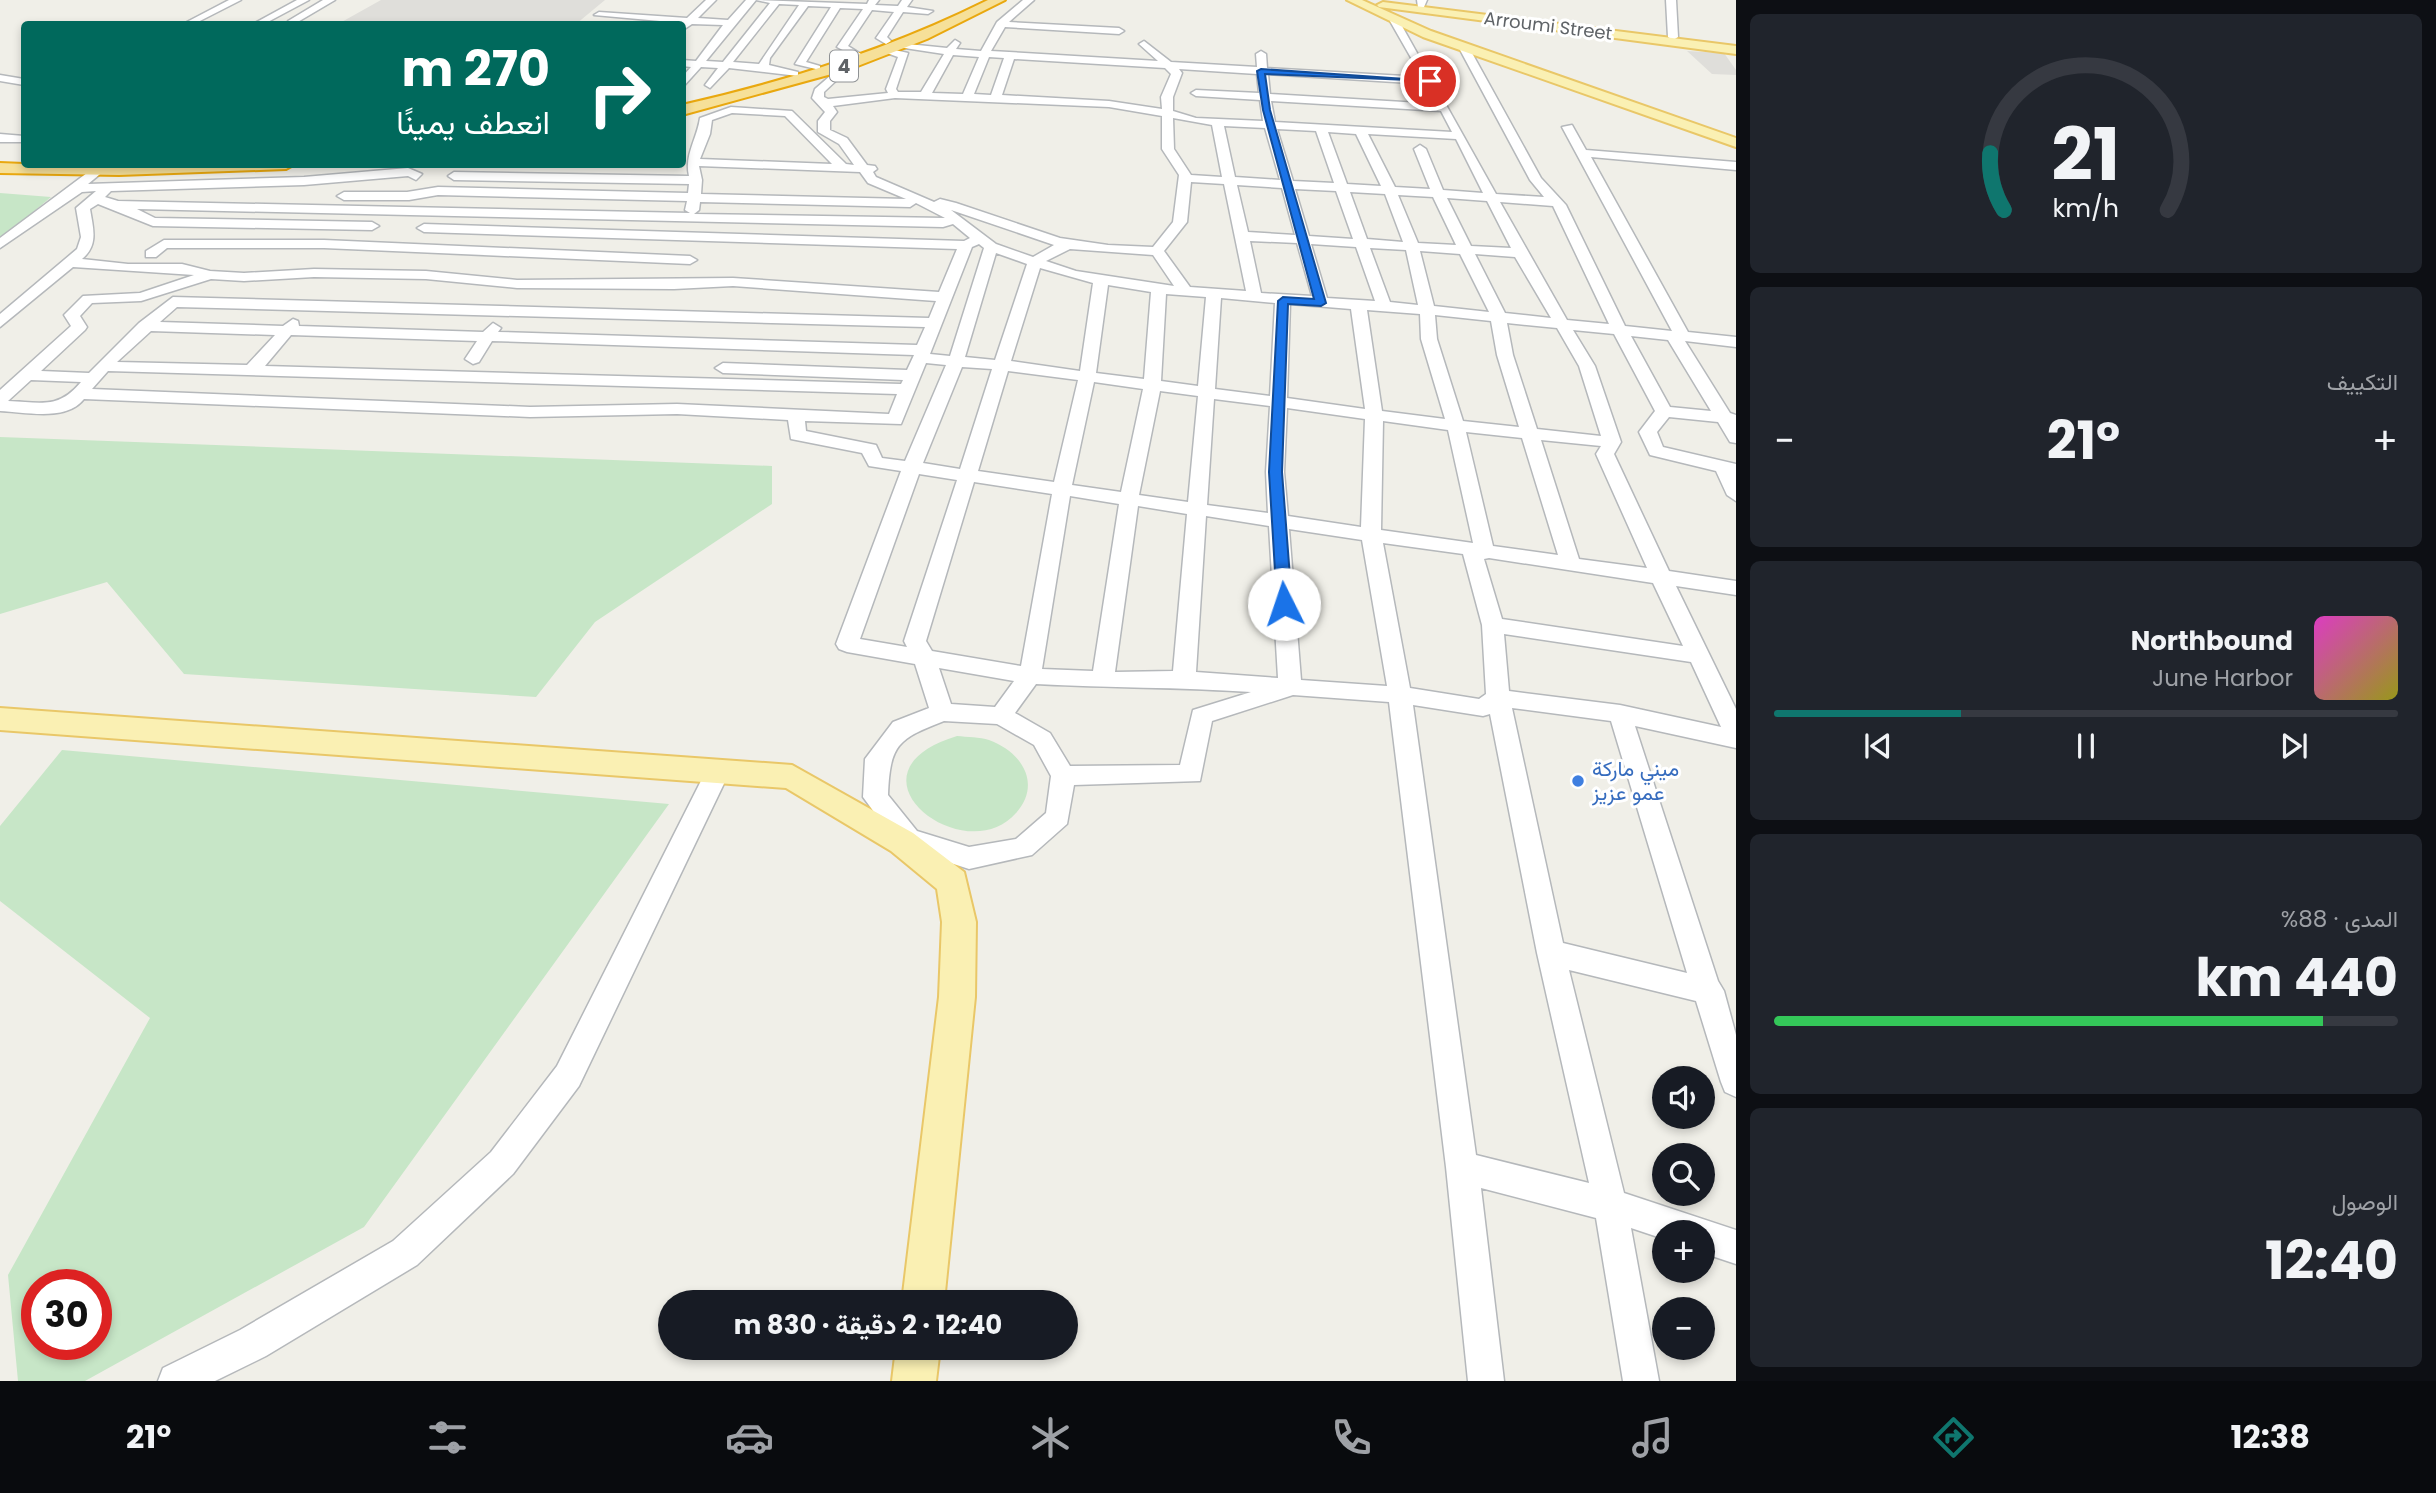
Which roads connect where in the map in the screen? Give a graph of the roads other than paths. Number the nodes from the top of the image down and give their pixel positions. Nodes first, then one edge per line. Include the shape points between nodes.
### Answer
1 (236, 0) edge
2 (304, 0) edge
3 (330, 0) edge
4 (711, 0) edge
5 (751, 0) edge
6 (761, 0) edge
7 (935, 0) edge
8 (973, 0) edge
9 (998, 0) edge
10 (1029, 0) edge
11 (1353, 0) edge
12 (1360, 0) edge
13 (1385, 0) edge
14 (1671, 0) edge
15 (776, 1) edge
16 (1422, 2) edge
17 (805, 3) junction
18 (871, 4) edge
19 (903, 4) edge
20 (837, 6) junction
21 (638, 9) dead end
22 (670, 9) dead end
23 (932, 15) junction
24 (194, 21) edge
25 (264, 21) edge
26 (292, 21) edge
27 (592, 21) edge
28 (625, 21) edge
29 (658, 21) edge
30 (1395, 21) junction
31 (730, 23) junction
32 (686, 24) edge
33 (1000, 24) junction
34 (1094, 30) junction
35 (1119, 31) dead end
36 (928, 35) junction
37 (988, 35) junction
38 (1673, 37) junction
39 (1144, 44) dead end
40 (886, 46) junction
41 (1463, 46) junction
42 (1736, 47) edge
43 (905, 50) junction
44 (950, 52) junction
45 (856, 54) junction
46 (986, 54) junction
47 (1261, 54) dead end
48 (1010, 55) junction
49 (686, 63) edge
50 (698, 64) junction
51 (727, 65) junction
52 (1172, 66) junction
53 (763, 67) junction
54 (816, 68) junction
55 (1261, 71) junction
56 (834, 73) junction
57 (794, 74) junction
58 (0, 78) edge
59 (686, 80) edge
60 (21, 82) edge
61 (710, 85) dead end
62 (1264, 91) junction
63 (895, 94) junction
64 (880, 96) junction
65 (924, 97) junction
66 (967, 97) junction
67 (995, 98) junction
68 (686, 101) edge
69 (826, 103) junction
70 (686, 109) edge
71 (1266, 110) junction
72 (1442, 110) junction
73 (1167, 113) junction
74 (1400, 119) dead end
75 (1217, 122) junction
76 (1271, 125) junction
77 (1320, 127) junction
78 (1568, 127) dead end
79 (1360, 130) junction
80 (0, 138) edge
81 (21, 139) edge
82 (1736, 143) edge
83 (1420, 149) dead end
84 (1583, 153) junction
85 (0, 157) edge
86 (21, 159) edge
87 (692, 162) junction
88 (1736, 166) edge
89 (842, 167) junction
90 (0, 168) edge
91 (234, 168) edge
92 (861, 168) junction
93 (416, 176) junction
94 (103, 178) junction
95 (576, 178) junction
96 (1185, 178) junction
97 (696, 180) junction
98 (1230, 181) junction
99 (220, 184) junction
100 (1289, 185) junction
101 (1340, 188) junction
102 (1391, 191) junction
103 (1438, 194) junction
104 (392, 195) junction
105 (560, 197) junction
106 (1490, 197) junction
107 (96, 198) junction
108 (693, 198) junction
109 (1553, 201) junction
110 (920, 202) junction
111 (117, 205) junction
112 (195, 205) junction
113 (299, 208) junction
114 (382, 211) junction
115 (556, 215) junction
116 (691, 217) junction
117 (954, 220) junction
118 (369, 226) junction
119 (395, 228) junction
120 (545, 232) junction
121 (690, 234) junction
122 (1029, 234) junction
123 (1243, 236) junction
124 (1302, 239) junction
125 (0, 244) edge
126 (979, 244) junction
127 (1070, 244) junction
128 (1362, 244) junction
129 (1412, 246) junction
130 (355, 247) junction
131 (1097, 249) junction
132 (1465, 249) junction
133 (1157, 251) junction
134 (531, 253) junction
135 (1520, 253) junction
136 (151, 254) dead end
137 (1041, 258) junction
138 (690, 260) junction
139 (71, 262) junction
140 (337, 269) junction
141 (210, 275) junction
142 (1104, 281) junction
143 (706, 284) junction
144 (1160, 289) junction
145 (1186, 292) junction
146 (1214, 294) junction
147 (943, 297) junction
148 (1255, 298) junction
149 (1283, 301) junction
150 (1321, 303) junction
151 (309, 306) junction
152 (505, 306) junction
153 (1358, 306) junction
154 (1387, 308) junction
155 (1427, 310) junction
156 (691, 314) junction
157 (1499, 319) junction
158 (0, 322) edge
159 (934, 323) junction
160 (145, 326) junction
161 (1565, 326) junction
162 (287, 330) junction
163 (1622, 331) junction
164 (1679, 336) junction
165 (488, 338) junction
166 (1736, 342) edge
167 (682, 349) junction
168 (922, 354) junction
169 (473, 359) dead end
170 (956, 361) junction
171 (1001, 365) junction
172 (251, 371) junction
173 (98, 372) junction
174 (30, 375) junction
175 (1087, 377) junction
176 (680, 382) junction
177 (910, 382) junction
178 (1152, 387) junction
179 (81, 394) junction
180 (1206, 394) junction
181 (0, 400) edge
182 (1278, 402) junction
183 (0, 406) edge
184 (677, 410) junction
185 (1664, 411) junction
186 (796, 415) junction
187 (1374, 415) junction
188 (1730, 419) edge
189 (1455, 426) junction
190 (1529, 435) junction
191 (1736, 438) edge
192 (1612, 442) junction
193 (912, 467) junction
194 (1730, 469) edge
195 (967, 474) junction
196 (1062, 489) junction
197 (1736, 495) edge
198 (1129, 499) junction
199 (1198, 509) junction
200 (1279, 521) junction
201 (1371, 533) junction
202 (1478, 552) junction
203 (1571, 564) junction
204 (1663, 577) junction
205 (1736, 588) edge
206 (1493, 625) junction
207 (1700, 656) junction
208 (924, 657) junction
209 (1030, 676) junction
210 (1184, 679) junction
211 (1103, 680) junction
212 (1290, 688) junction
213 (1399, 695) junction
214 (1498, 698) junction
215 (942, 712) junction
216 (1620, 714) junction
217 (1001, 716) junction
218 (0, 719) edge
219 (1736, 733) edge
220 (1736, 739) edge
221 (718, 771) junction
222 (1063, 776) junction
223 (1551, 953) junction
224 (1710, 991) junction
225 (1736, 1082) edge
226 (1462, 1167) junction
227 (1609, 1205) junction
228 (1655, 1220) edge
229 (1715, 1240) edge
230 (1736, 1247) edge
231 (924, 1290) edge
232 (917, 1360) edge
233 (176, 1381) edge
234 (914, 1381) edge
235 (1486, 1381) edge
236 (1641, 1381) edge

1 - 24 street
2 - 25 street
3 - 26 street
4 - 32 street
5 - 31 street
6 - 15 street
7 - 23 street
8 - 23 highway, 4
9 - 36 highway, 4
10 - 33 street
11 - 30 main road
12 - 42 main road, Arroumi Street
13 - 16 main road, Arroumi Street
14 - 38 street
15 - 17 street
15 - 51 street
16 - 38 main road, Arroumi Street
17 - 20 street
17 - 53 street
18 - 19 street
18 - 20 street
18 - 45 street via 842,47
19 - 23 street
19 - 40 street via 881,38
20 - 54 street via 800,64
21 - 28 street
22 - 29 street
23 - 40 highway, 4
27 - 28 street via 603,12
30 - 41 main road
30 - 72 street
31 - 32 street
31 - 50 street
33 - 34 street
33 - 37 street
34 - 35 street
34 - 37 street via 1093,41
36 - 43 highway, 4
36 - 44 street via 958,38
37 - 46 street
38 - 42 main road, Arroumi Street
39 - 52 street
40 - 43 highway, 4
40 - 45 highway, 4
40 - 56 highway, 4
41 - 82 main road
41 - 109 street via 1536,180
43 - 44 street
43 - 63 street via 891,89
44 - 46 street
44 - 65 street
45 - 54 highway, 4
46 - 48 street
46 - 66 street
47 - 55 street
48 - 52 street via 1062,53
48 - 67 street
49 - 50 street
50 - 51 street
50 - 59 street
51 - 53 street
51 - 61 street
52 - 55 street
52 - 73 street via 1177,81 1167,97
53 - 57 street
54 - 57 highway, 4
55 - 62 street
55 - 72 street
56 - 64 street via 847,89
56 - 69 street via 819,90 818,98
56 - 70 highway, 4
57 - 68 highway, 4
58 - 60 street
62 - 71 street
62 - 71 street via 1195,93
62 - 72 street
63 - 64 street
63 - 65 street
64 - 69 street
65 - 66 street
66 - 67 street
67 - 73 street via 1110,104
69 - 92 street via 831,112 824,121 824,132 843,141
71 - 74 street
71 - 76 street
72 - 79 street
72 - 106 street
73 - 75 street
73 - 96 street via 1168,149
75 - 76 street
75 - 98 street
76 - 77 street
76 - 100 street
77 - 79 street
77 - 101 street
78 - 84 street
79 - 102 street via 1375,146
80 - 81 street
83 - 103 street
84 - 88 street
84 - 164 street
85 - 86 highway
87 - 89 street
87 - 89 street via 706,118 732,110 788,113
87 - 97 street
89 - 92 street
90 - 94 highway
91 - 94 highway
92 - 110 street via 872,180
92 - 122 street via 884,170 891,180 939,203
93 - 95 street
93 - 99 street via 408,172
93 - 104 street
94 - 99 street
94 - 107 street
94 - 125 street via 85,178 79,188
95 - 97 street
95 - 105 street
96 - 98 street
96 - 133 street via 1180,222
97 - 108 street
98 - 100 street
98 - 123 street
99 - 112 street
100 - 101 street
100 - 124 street
101 - 102 street
101 - 128 street
102 - 103 street
102 - 129 street
103 - 106 street
103 - 132 street
104 - 105 street via 438,205 498,206
104 - 113 street via 311,196
104 - 114 street
105 - 108 street
105 - 115 street
106 - 109 street
106 - 135 street
107 - 111 street
107 - 139 street via 83,208 88,237 83,251
108 - 110 street
108 - 116 street
109 - 163 street
110 - 117 street via 941,209
111 - 112 street
111 - 118 street via 153,222
112 - 113 street
113 - 114 street
114 - 115 street
114 - 118 street
115 - 116 street
115 - 120 street
116 - 117 street
116 - 121 street
117 - 126 street
118 - 119 street
119 - 120 street
119 - 130 street
120 - 121 street
120 - 134 street
121 - 126 street
121 - 138 street via 698,240
122 - 127 street
122 - 137 street
123 - 124 street
123 - 148 street
124 - 128 street
124 - 150 street
126 - 137 street
126 - 147 street
126 - 170 street
127 - 131 street
127 - 137 street
128 - 129 street
128 - 154 street
129 - 132 street
129 - 155 street
130 - 134 street
130 - 136 street via 164,244
130 - 140 street
131 - 133 street
131 - 142 street via 1109,273
132 - 135 street
132 - 157 street
133 - 145 street
134 - 138 street
135 - 161 street
137 - 142 street
137 - 171 street
138 - 143 street via 691,273
139 - 141 street via 182,268
139 - 158 street
140 - 141 street via 244,277
140 - 143 street via 517,284
140 - 151 street
141 - 174 street via 141,297 88,299 72,315 79,327
142 - 144 street
142 - 175 street
143 - 147 street
143 - 156 street
144 - 145 street
144 - 178 street
145 - 146 street
146 - 148 street
146 - 180 street
147 - 159 street
148 - 149 street
149 - 150 street
149 - 182 street
150 - 153 street
151 - 152 street
151 - 160 street via 173,302
151 - 162 street
152 - 156 street
152 - 165 street
153 - 154 street
153 - 187 street
154 - 155 street
155 - 157 street
155 - 189 street via 1429,339
156 - 159 street
156 - 167 street
157 - 161 street
157 - 190 street
159 - 168 street
160 - 162 street
160 - 173 street
161 - 163 street
161 - 192 street via 1587,366
162 - 165 street
162 - 172 street
163 - 164 street
163 - 185 street
164 - 166 street
164 - 188 street
165 - 167 street
165 - 169 street
167 - 168 street
168 - 170 street
168 - 177 street
170 - 171 street
170 - 193 street
171 - 175 street
171 - 195 street
172 - 173 street
172 - 176 street
173 - 174 street
173 - 179 street
174 - 181 street
175 - 178 street
175 - 196 street
176 - 177 street
176 - 184 street
177 - 186 street via 895,420
178 - 180 street
178 - 198 street
179 - 183 street via 58,408
179 - 184 street via 530,412
180 - 182 street
180 - 199 street
182 - 187 street
182 - 200 street via 1275,472
184 - 186 street
185 - 188 street
185 - 194 street via 1648,432 1656,451
186 - 193 street via 797,435 870,449 875,462
187 - 189 street
187 - 201 street
188 - 191 street
189 - 190 street
189 - 202 street
190 - 192 street
190 - 203 street
192 - 204 street via 1605,454 1611,473
193 - 195 street
193 - 208 street via 847,644
194 - 197 street
195 - 196 street
195 - 208 street via 915,641
196 - 198 street
196 - 209 street
198 - 199 street
198 - 211 street
199 - 200 street
199 - 210 street
200 - 201 street
200 - 212 street
201 - 202 street
201 - 213 street
202 - 203 street
202 - 206 street
203 - 204 street
204 - 205 street
204 - 207 street
206 - 207 street
206 - 214 street
207 - 219 street
208 - 209 street
208 - 215 street
209 - 211 street
209 - 217 street
210 - 211 street
210 - 212 street
212 - 213 street
212 - 222 street via 1201,716 1192,774
213 - 214 street via 1483,708
213 - 226 street
214 - 216 street
214 - 223 street
215 - 217 street
215 - 222 street via 901,728 877,759 875,796 908,839 968,858 1023,848 1058,817
216 - 220 street
216 - 224 street
217 - 222 street via 1042,739
218 - 221 main road
221 - 231 main road via 792,777 902,842 952,882 959,922 957,997
221 - 233 street via 568,1076 502,1163 405,1253 253,1343
223 - 224 street
223 - 227 street
224 - 225 street
226 - 227 street
226 - 235 street
227 - 228 street
227 - 236 street
229 - 230 street
232 - 234 main road

